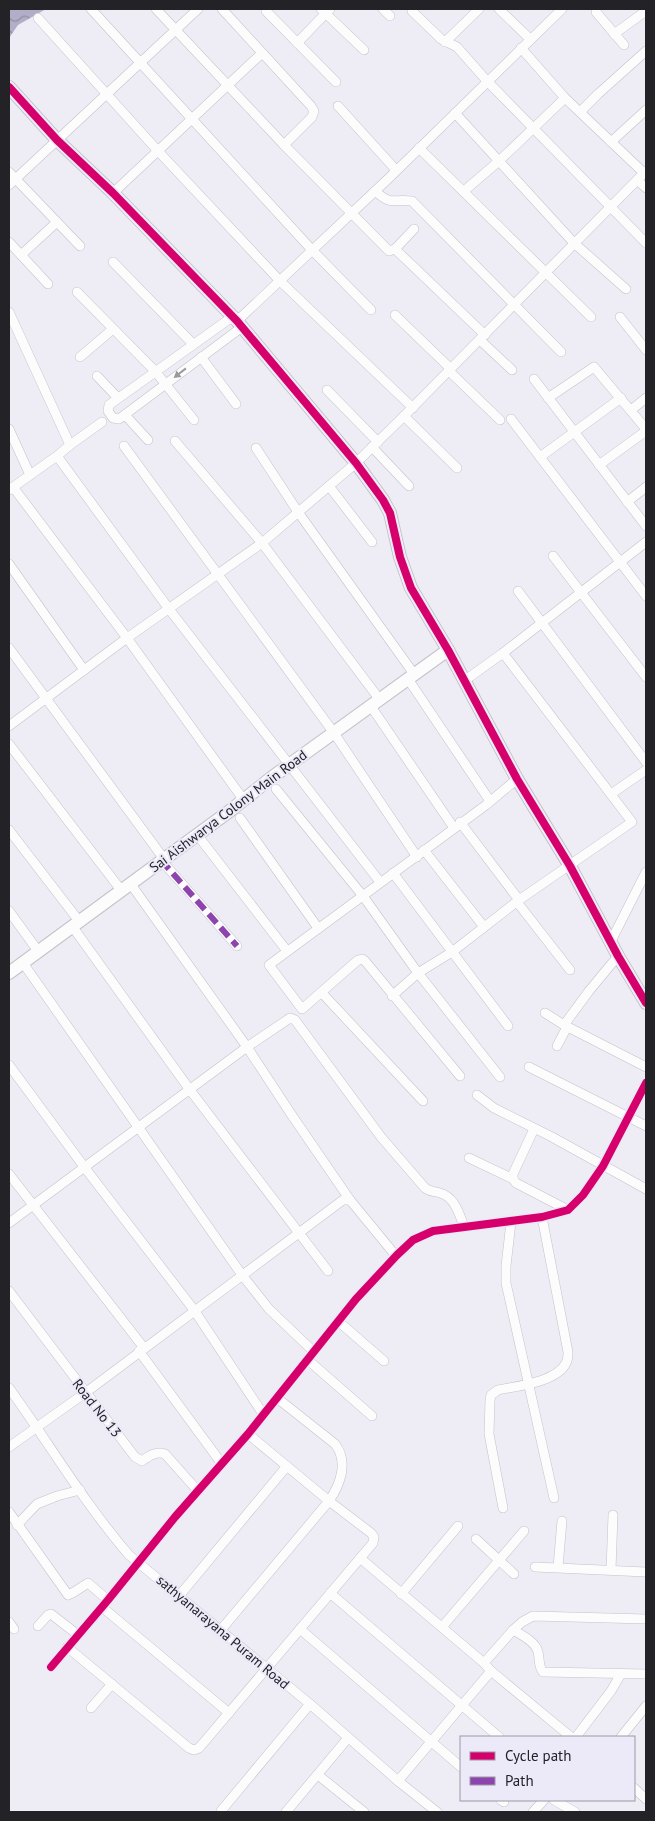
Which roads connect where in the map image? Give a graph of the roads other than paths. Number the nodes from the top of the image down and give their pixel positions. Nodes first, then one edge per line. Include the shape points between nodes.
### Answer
1 (91, 9) edge
2 (156, 9) edge
3 (198, 9) edge
4 (222, 9) edge
5 (383, 9) edge
6 (479, 9) edge
7 (498, 9) edge
8 (326, 10) edge
9 (558, 10) edge
10 (266, 11) dead end
11 (412, 11) dead end
12 (641, 11) edge
13 (596, 12) dead end
14 (390, 16) dead end
15 (38, 18) dead end
16 (176, 29) junction
17 (614, 34) junction
18 (530, 39) junction
19 (445, 42) junction
20 (297, 43) junction
21 (624, 45) dead end
22 (521, 48) junction
23 (364, 50) dead end
24 (646, 51) edge
25 (262, 54) junction
26 (141, 62) junction
27 (487, 81) junction
28 (336, 82) dead end
29 (227, 85) junction
30 (9, 87) edge
31 (106, 94) junction
32 (565, 98) junction
33 (338, 106) dead end
34 (646, 110) edge
35 (580, 112) junction
36 (455, 113) junction
37 (192, 118) junction
38 (533, 128) junction
39 (57, 140) junction
40 (611, 142) junction
41 (284, 145) junction
42 (420, 148) junction
43 (158, 151) junction
44 (499, 162) junction
45 (396, 170) junction
46 (9, 172) edge
47 (642, 174) edge
48 (12, 182) edge
49 (646, 188) edge
50 (375, 191) junction
51 (464, 191) junction
52 (113, 192) junction
53 (610, 207) junction
54 (350, 214) junction
55 (57, 222) junction
56 (414, 229) dead end
57 (9, 242) edge
58 (574, 243) junction
59 (646, 244) edge
60 (80, 246) dead end
61 (395, 249) junction
62 (312, 250) junction
63 (21, 255) junction
64 (113, 262) dead end
65 (547, 273) junction
66 (280, 281) junction
67 (48, 284) dead end
68 (626, 289) dead end
69 (77, 292) dead end
70 (515, 305) junction
71 (371, 310) dead end
72 (9, 312) edge
73 (395, 315) dead end
74 (591, 317) dead end
75 (620, 317) dead end
76 (237, 322) junction
77 (219, 326) junction
78 (113, 329) junction
79 (228, 337) junction
80 (482, 338) junction
81 (193, 344) junction
82 (646, 350) edge
83 (561, 352) dead end
84 (80, 357) dead end
85 (201, 357) junction
86 (450, 370) junction
87 (512, 370) dead end
88 (155, 371) junction
89 (97, 376) dead end
90 (534, 379) dead end
91 (165, 385) junction
92 (327, 390) dead end
93 (118, 398) junction
94 (548, 398) junction
95 (621, 398) junction
96 (646, 398) edge
97 (236, 404) dead end
98 (413, 408) junction
99 (631, 410) junction
100 (125, 415) junction
101 (404, 416) junction
102 (511, 418) dead end
103 (194, 420) dead end
104 (500, 420) dead end
105 (102, 422) dead end
106 (9, 429) edge
107 (646, 430) edge
108 (573, 432) junction
109 (148, 440) dead end
110 (11, 441) edge
111 (175, 441) dead end
112 (375, 444) junction
113 (70, 445) junction
114 (124, 446) dead end
115 (256, 448) dead end
116 (57, 456) junction
117 (540, 457) junction
118 (356, 463) junction
119 (599, 466) junction
120 (457, 468) dead end
121 (30, 475) junction
122 (329, 486) junction
123 (409, 486) dead end
124 (646, 487) edge
125 (11, 488) edge
126 (627, 502) junction
127 (298, 512) junction
128 (646, 526) edge
129 (372, 542) dead end
130 (646, 542) edge
131 (262, 543) junction
132 (553, 556) dead end
133 (620, 562) junction
134 (9, 564) edge
135 (217, 575) junction
136 (518, 591) dead end
137 (581, 592) junction
138 (646, 596) edge
139 (169, 609) junction
140 (542, 623) junction
141 (127, 638) junction
142 (9, 648) edge
143 (448, 650) junction
144 (503, 653) junction
145 (84, 670) junction
146 (411, 677) junction
147 (646, 677) edge
148 (464, 681) junction
149 (46, 699) junction
150 (375, 703) junction
151 (9, 726) edge
152 (334, 733) junction
153 (9, 744) edge
154 (646, 762) edge
155 (290, 765) junction
156 (646, 770) edge
157 (517, 779) junction
158 (276, 789) dead end
159 (612, 794) junction
160 (243, 799) junction
161 (490, 801) junction
162 (240, 818) dead end
163 (457, 825) junction
164 (9, 830) edge
165 (202, 842) dead end
166 (424, 850) junction
167 (417, 856) junction
168 (162, 860) junction
169 (570, 866) junction
170 (646, 872) edge
171 (393, 873) junction
172 (380, 882) junction
173 (126, 887) junction
174 (363, 896) junction
175 (518, 901) junction
176 (9, 911) edge
177 (76, 924) junction
178 (484, 927) junction
179 (318, 928) junction
180 (611, 941) junction
181 (237, 946) dead end
182 (38, 951) junction
183 (287, 951) junction
184 (452, 952) junction
185 (618, 956) junction
186 (23, 963) junction
187 (570, 970) dead end
188 (9, 973) edge
189 (418, 973) junction
190 (322, 993) junction
191 (645, 995) edge
192 (392, 996) junction
193 (545, 1014) dead end
194 (508, 1026) dead end
195 (566, 1026) junction
196 (247, 1046) junction
197 (557, 1046) dead end
198 (9, 1065) edge
199 (529, 1066) dead end
200 (646, 1067) edge
201 (460, 1076) dead end
202 (500, 1077) dead end
203 (646, 1083) edge
204 (190, 1090) junction
205 (477, 1095) dead end
206 (423, 1101) dead end
207 (628, 1117) junction
208 (646, 1126) edge
209 (137, 1127) junction
210 (534, 1128) junction
211 (469, 1158) dead end
212 (603, 1166) junction
213 (85, 1168) junction
214 (9, 1174) edge
215 (513, 1179) junction
216 (646, 1189) edge
217 (350, 1200) junction
218 (32, 1206) junction
219 (568, 1210) junction
220 (542, 1217) junction
221 (511, 1222) junction
222 (9, 1223) edge
223 (464, 1226) junction
224 (300, 1233) junction
225 (396, 1256) junction
226 (328, 1270) dead end
227 (242, 1275) junction
228 (9, 1291) edge
229 (194, 1310) junction
230 (338, 1321) junction
231 (141, 1350) junction
232 (313, 1351) junction
233 (308, 1360) junction
234 (384, 1361) dead end
235 (528, 1383) junction
236 (9, 1388) edge
237 (85, 1393) junction
238 (277, 1398) junction
239 (264, 1414) junction
240 (372, 1416) dead end
241 (36, 1426) junction
242 (248, 1434) junction
243 (9, 1447) edge
244 (222, 1464) junction
245 (287, 1466) junction
246 (80, 1490) junction
247 (198, 1491) junction
248 (554, 1498) dead end
249 (329, 1501) junction
250 (503, 1508) dead end
251 (9, 1512) edge
252 (612, 1514) dead end
253 (562, 1521) dead end
254 (17, 1525) junction
255 (458, 1526) dead end
256 (524, 1531) dead end
257 (476, 1539) dead end
258 (360, 1558) junction
259 (499, 1560) junction
260 (138, 1562) junction
261 (536, 1566) dead end
262 (558, 1567) junction
263 (611, 1570) junction
264 (646, 1572) edge
265 (514, 1574) dead end
266 (330, 1593) junction
267 (401, 1594) junction
268 (179, 1596) junction
269 (105, 1603) junction
270 (646, 1619) edge
271 (38, 1626) dead end
272 (442, 1627) junction
273 (300, 1629) junction
274 (220, 1630) junction
275 (513, 1630) junction
276 (78, 1635) junction
277 (67, 1647) junction
278 (484, 1663) junction
279 (51, 1667) dead end
280 (266, 1668) junction
281 (491, 1671) junction
282 (621, 1674) junction
283 (646, 1674) edge
284 (112, 1684) junction
285 (310, 1704) junction
286 (462, 1706) junction
287 (646, 1706) edge
288 (91, 1708) dead end
289 (229, 1713) junction
290 (498, 1736) edge
291 (570, 1736) edge
292 (577, 1736) edge
293 (622, 1736) edge
294 (348, 1738) junction
295 (432, 1743) junction
296 (460, 1766) edge
297 (318, 1774) junction
298 (398, 1781) junction
299 (635, 1789) edge
300 (646, 1799) edge
301 (543, 1801) edge
302 (556, 1801) edge
303 (221, 1811) dead end
304 (288, 1812) edge
305 (364, 1812) edge
306 (437, 1812) edge
307 (533, 1812) edge
308 (575, 1812) edge

1 - 26 street
2 - 16 street
3 - 16 street
4 - 25 street
5 - 14 street
6 - 19 street
7 - 18 street
8 - 20 street
8 - 23 street
9 - 18 street
10 - 20 street
11 - 19 street
12 - 17 street
13 - 17 street
15 - 31 street
16 - 26 street
16 - 29 street
17 - 21 street
18 - 22 street
19 - 27 street via 457,47
20 - 28 street
22 - 27 street
22 - 32 street
24 - 35 street
25 - 29 street
25 - 41 street via 314,111
26 - 31 street
26 - 37 street
27 - 36 street
27 - 38 street
29 - 37 street
29 - 41 street
30 - 39 street
31 - 39 street
31 - 43 street
32 - 35 street
32 - 38 street
33 - 45 street
34 - 40 street
35 - 40 street
36 - 42 street
36 - 44 street
37 - 43 street
37 - 62 street
38 - 44 street
38 - 53 street
39 - 48 street
39 - 52 street
40 - 47 street
41 - 54 street
42 - 45 street
42 - 51 street
43 - 52 street
43 - 66 street
44 - 51 street
44 - 58 street
45 - 50 street
46 - 48 street
47 - 49 street
47 - 53 street
48 - 55 street
50 - 54 street
50 - 70 street via 392,202 412,201
51 - 65 street
52 - 76 street
53 - 58 street
53 - 59 street
54 - 61 street via 388,251
54 - 62 street
55 - 60 street
55 - 63 street
56 - 61 street
57 - 63 street
58 - 65 street
58 - 68 street
61 - 80 street
62 - 66 street
62 - 71 street
63 - 67 street
64 - 81 street
65 - 70 street
65 - 74 street
66 - 76 street
66 - 98 street
69 - 78 street
70 - 80 street
70 - 83 street
72 - 113 street
73 - 86 street
75 - 82 street
76 - 77 street
76 - 79 street
76 - 118 street
77 - 79 street
77 - 81 street
78 - 84 street
78 - 88 street
79 - 85 street
80 - 86 street
80 - 87 street
81 - 88 street
85 -> 91 street
85 - 97 street
86 - 98 street
86 - 104 street
88 - 91 street
88 - 93 street
89 - 93 street
90 - 94 street
91 - 100 street
91 - 103 street
92 - 112 street
93 - 100 street via 109,405 108,411 116,420
94 - 95 street via 594,367
94 - 108 street
95 - 99 street
95 - 108 street
96 - 99 street
98 - 101 street
99 - 107 street
100 - 109 street
101 - 112 street
101 - 120 street
102 - 117 street
105 - 113 street
106 - 110 street
107 - 119 street
108 - 117 street
108 - 119 street
110 - 121 street
111 - 131 street
112 - 118 street
112 - 123 street
113 - 116 street
114 - 135 street
115 - 127 street
116 - 121 street
116 - 139 street
117 - 133 street
118 - 122 street
118 - 143 street via 390,513 411,588
119 - 126 street
121 - 125 street
122 - 127 street
122 - 129 street
124 - 126 street
125 - 141 street
126 - 128 street
127 - 131 street
127 - 146 street
130 - 133 street
131 - 135 street
131 - 150 street
132 - 137 street
133 - 137 street
133 - 138 street
134 - 145 street
135 - 139 street
135 - 152 street
136 - 140 street
137 - 140 street
137 - 147 street
139 - 141 street
139 - 155 street
140 - 144 street
140 - 154 street
141 - 145 street
141 - 160 street
142 - 149 street
143 - 146 street, Sai Aishwarya Colony Main Road
143 - 148 street
144 - 148 street
144 - 159 street
145 - 149 street
146 - 150 street, Sai Aishwarya Colony Main Road
146 - 161 street
148 - 157 street
149 - 151 street
149 - 168 street
150 - 152 street, Sai Aishwarya Colony Main Road
150 - 163 street
152 - 155 street, Sai Aishwarya Colony Main Road
152 - 167 street
153 - 173 street
155 - 160 street, Sai Aishwarya Colony Main Road
155 - 172 street
156 - 159 street
157 - 161 street
157 - 169 street
158 - 174 street
159 - 169 street via 632,822
160 - 168 street, Sai Aishwarya Colony Main Road
161 - 163 street
162 - 179 street
163 - 166 street
163 - 175 street
164 - 177 street
165 - 183 street
166 - 167 street
166 - 178 street
167 - 171 street
168 - 173 street, Sai Aishwarya Colony Main Road
168 - 181 street
169 - 175 street
169 - 180 street
170 - 180 street
171 - 172 street
171 - 184 street
172 - 174 street
173 - 177 street, Sai Aishwarya Colony Main Road
173 - 196 street
174 - 179 street
174 - 189 street
175 - 178 street
175 - 187 street
176 - 182 street
177 - 182 street, Sai Aishwarya Colony Main Road
177 - 204 street
178 - 184 street
179 - 183 street
180 - 185 street
182 - 186 street, Sai Aishwarya Colony Main Road
183 - 190 street via 269,966 302,1009
184 - 189 street
184 - 194 street
185 - 191 street
185 - 195 street
186 - 188 street, Sai Aishwarya Colony Main Road
186 - 209 street
189 - 192 street
189 - 202 street
190 - 192 street via 362,959
190 - 206 street
192 - 201 street
193 - 195 street
195 - 197 street
195 - 200 street
196 - 204 street
196 - 217 street
196 - 223 street via 290,1018 295,1020 381,1137 425,1188 448,1197
198 - 213 street
199 - 207 street
203 - 207 street
204 - 209 street
204 - 224 street
205 - 210 street via 494,1108
207 - 208 street
207 - 212 street
209 - 213 street
209 - 227 street
210 - 212 street
210 - 215 street
211 - 215 street
212 - 216 street
212 - 219 street via 584,1195
213 - 218 street
213 - 229 street
214 - 218 street
215 - 219 street
217 - 224 street via 343,1200
217 - 225 street
218 - 222 street
218 - 231 street
219 - 220 street
220 - 221 street
220 - 235 street via 568,1352 567,1363 560,1371 552,1377
221 - 223 street
221 - 235 street via 506,1283
223 - 225 street via 433,1231 413,1240
224 - 226 street
224 - 227 street
225 - 230 street
227 - 229 street
227 - 232 street via 269,1309
228 - 237 street, Road No 13
229 - 231 street
229 - 239 street
230 - 232 street
230 - 234 street
231 - 237 street
231 - 244 street
232 - 233 street
233 - 238 street
233 - 240 street
235 - 248 street
235 - 250 street via 498,1390 491,1395 489,1434
236 - 241 street, sathyanarayana Puram Road
237 - 241 street
237 - 247 street, Road No 13 via 138,1460 160,1452 165,1454
238 - 239 street
238 - 249 street via 340,1450 342,1475
239 - 242 street
241 - 243 street
241 - 246 street, sathyanarayana Puram Road
242 - 244 street
242 - 245 street
244 - 247 street
245 - 249 street
245 - 268 street
246 - 254 street via 37,1504
246 - 260 street, sathyanarayana Puram Road via 107,1530
247 - 260 street
249 - 258 street via 374,1537
249 - 274 street
251 - 254 street
252 - 263 street
253 - 262 street
254 - 269 street via 68,1595 88,1583
255 - 267 street
256 - 259 street
257 - 259 street
258 - 266 street
258 - 267 street
259 - 265 street
259 - 272 street
260 - 268 street, sathyanarayana Puram Road
260 - 269 street
261 - 262 street
262 - 263 street
263 - 264 street
266 - 273 street
266 - 286 street
267 - 272 street
268 - 274 street, sathyanarayana Puram Road
269 - 276 street
269 - 289 street
270 - 275 street via 533,1616
271 - 276 street via 51,1614
272 - 278 street
273 - 280 street
273 - 295 street
274 - 280 street, sathyanarayana Puram Road
275 - 278 street
275 - 282 street via 538,1649 543,1672
276 - 277 street
277 - 279 street
277 - 284 street
278 - 281 street
280 - 285 street, sathyanarayana Puram Road
280 - 289 street
281 - 286 street
281 - 291 street
282 - 283 street
282 - 292 street
284 - 288 street
284 - 289 street via 194,1750
285 - 294 street, sathyanarayana Puram Road
285 - 303 street
286 - 290 street
286 - 295 street
287 - 293 street
294 - 297 street
294 - 298 street, sathyanarayana Puram Road
295 - 296 street
295 - 298 street
297 - 304 street
297 - 305 street
298 - 306 street, sathyanarayana Puram Road
299 - 300 street
301 - 307 street
302 - 308 street

